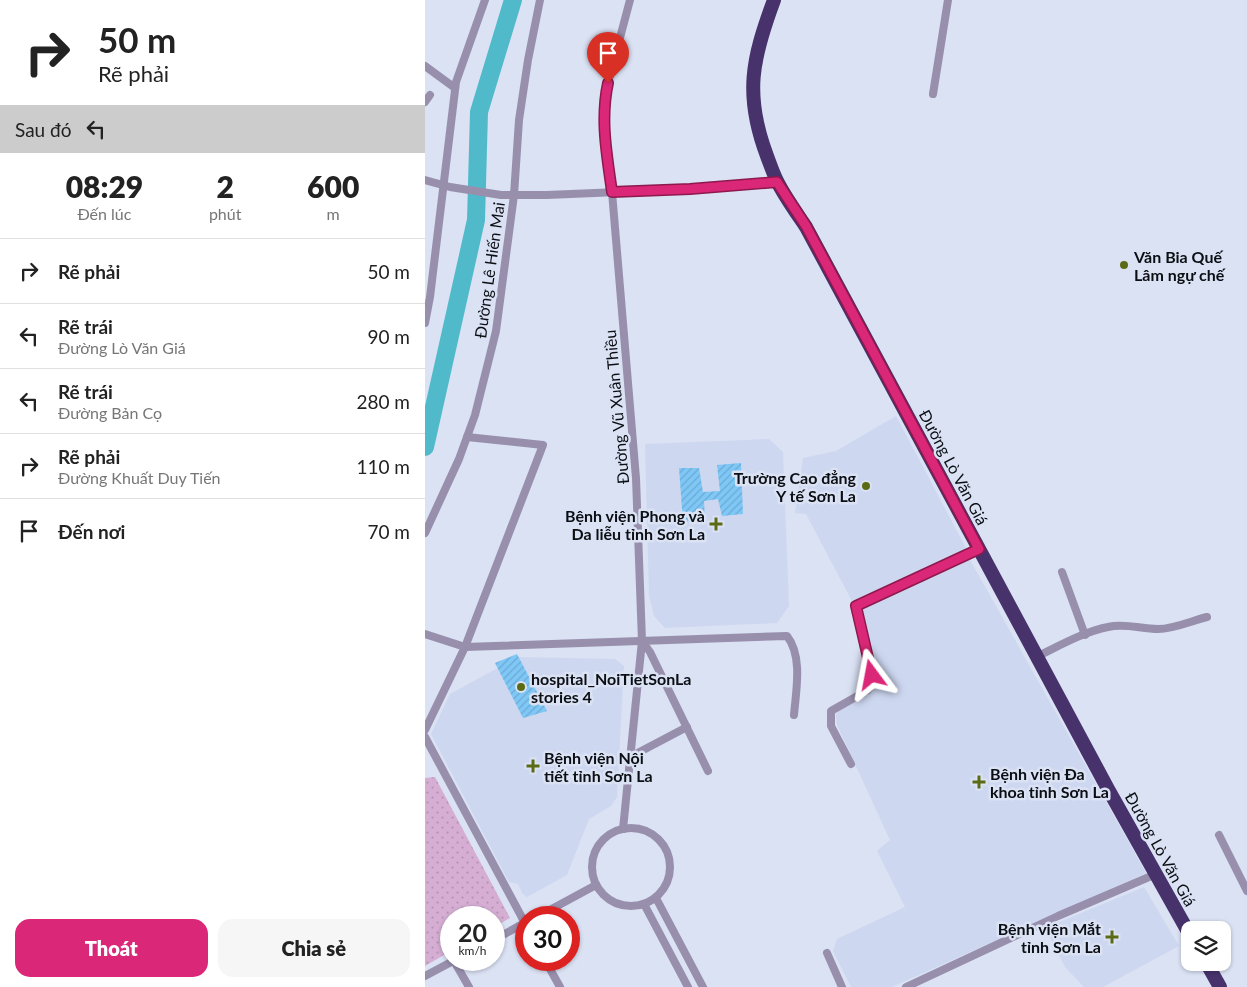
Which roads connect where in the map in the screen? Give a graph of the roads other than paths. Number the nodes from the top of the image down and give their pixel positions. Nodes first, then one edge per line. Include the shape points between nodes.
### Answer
1 (485, 0) edge
2 (540, 0) edge
3 (630, 0) edge
4 (774, 0) edge
5 (948, 0) edge
6 (425, 66) edge
7 (455, 88) junction
8 (933, 94) dead end
9 (425, 180) edge
10 (777, 182) junction
11 (446, 186) junction
12 (612, 192) junction
13 (514, 195) junction
14 (428, 295) edge
15 (425, 323) edge
16 (467, 437) junction
17 (425, 533) edge
18 (979, 549) junction
19 (1062, 572) dead end
20 (1207, 617) dead end
21 (425, 634) edge
22 (1085, 635) junction
23 (642, 640) junction
24 (465, 647) junction
25 (1036, 657) junction
26 (794, 715) dead end
27 (687, 727) junction
28 (425, 730) edge
29 (425, 737) edge
30 (630, 757) junction
31 (851, 764) dead end
32 (708, 771) dead end
33 (623, 829) junction
34 (1219, 835) dead end
35 (1156, 874) junction
36 (596, 885) junction
37 (1247, 891) edge
38 (656, 898) junction
39 (645, 904) junction
40 (517, 906) edge
41 (557, 906) edge
42 (1182, 921) edge
43 (827, 953) dead end
44 (440, 968) edge
45 (461, 971) edge
46 (551, 971) edge
47 (1211, 971) edge
48 (425, 976) edge
49 (469, 987) edge
50 (560, 987) edge
51 (688, 987) edge
52 (703, 987) edge
53 (841, 987) edge
54 (906, 987) edge
55 (1220, 987) edge

1 - 7 street
2 - 13 street, Đường Lê Hiến Mai via 519,120
3 - 12 street, Đường Vũ Xuân Thiều via 608,83 604,112 603,129
4 - 10 highway, Đường Lò Văn Giá via 763,28 752,80 753,110
5 - 8 street
6 - 7 street
7 - 11 street
9 - 11 street
10 - 12 street
10 - 18 highway, Đường Lò Văn Giá via 806,226
11 - 13 street
11 - 14 street
12 - 13 street
12 - 23 street, Đường Vũ Xuân Thiều via 636,478
13 - 16 street, Đường Lê Hiến Mai via 496,331
14 - 15 street
16 - 17 street, Đường Lê Hiến Mai
16 - 24 street via 543,445
18 - 25 highway, Đường Lò Văn Giá
18 - 31 street via 856,606 874,683 868,690 831,711 831,726
19 - 22 street
20 - 22 street via 1168,628 1125,625
21 - 24 street
22 - 25 street
23 - 24 street
23 - 26 street via 787,636 797,653
23 - 27 street
23 - 30 street, Đường Vũ Xuân Thiều
24 - 28 street
25 - 35 highway, Đường Lò Văn Giá
27 - 30 street
27 - 32 street
29 - 40 street
30 - 33 street, Đường Vũ Xuân Thiều
33 - 36 street via 611,833 594,853 591,866
33 - 38 street via 636,828 648,832 666,850 669,876
34 - 37 street
35 - 42 highway, Đường Lò Văn Giá
35 - 54 street
36 - 39 street via 607,899 619,905
36 - 41 street
38 - 39 street
38 - 52 street
39 - 51 street
43 - 53 street
44 - 48 street
45 - 49 street
46 - 50 street
47 - 55 highway

